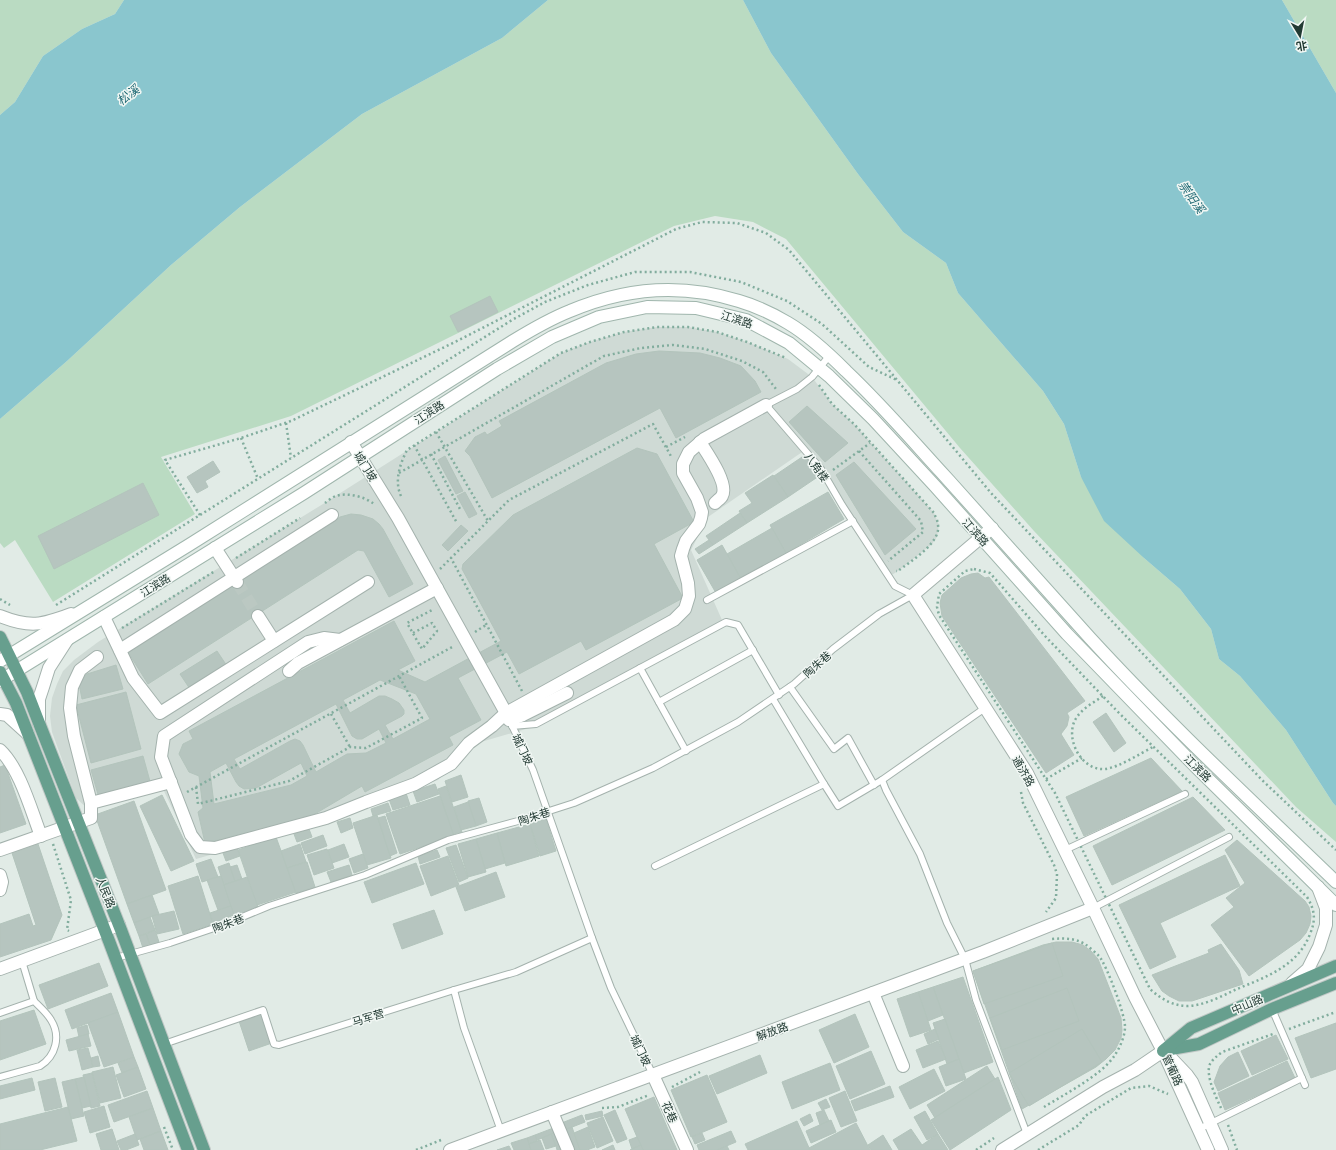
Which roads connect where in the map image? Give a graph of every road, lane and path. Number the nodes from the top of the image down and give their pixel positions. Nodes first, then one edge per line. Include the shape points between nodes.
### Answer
1 (830, 355) junction
2 (788, 359) dead end
3 (816, 372) junction
4 (769, 393) dead end
5 (766, 405) junction
6 (286, 423) junction
7 (436, 431) junction
8 (687, 436) dead end
9 (241, 438) junction
10 (351, 442) junction
11 (700, 442) junction
12 (870, 443) junction
13 (414, 445) junction
14 (445, 446) junction
15 (666, 447) junction
16 (859, 451) junction
17 (431, 454) junction
18 (360, 457) junction
19 (291, 458) dead end
20 (422, 460) junction
21 (672, 465) dead end
22 (399, 473) junction
23 (832, 476) dead end
24 (258, 479) dead end
25 (402, 497) dead end
26 (715, 503) dead end
27 (461, 511) dead end
28 (200, 515) dead end
29 (332, 515) dead end
30 (488, 521) junction
31 (853, 521) junction
32 (457, 523) dead end
33 (992, 528) junction
34 (981, 538) junction
35 (215, 548) junction
36 (451, 558) junction
37 (436, 563) dead end
38 (884, 565) dead end
39 (893, 571) dead end
40 (235, 579) junction
41 (368, 582) dead end
42 (437, 588) junction
43 (912, 595) junction
44 (707, 600) dead end
45 (434, 608) dead end
46 (82, 611) junction
47 (0, 616) edge
48 (258, 616) tunnel mouth
49 (104, 617) junction
50 (486, 625) junction
51 (413, 633) junction
52 (0, 637) edge
53 (477, 639) dead end
54 (67, 640) junction
55 (340, 640) junction
56 (274, 641) junction
57 (455, 646) dead end
58 (120, 650) junction
59 (752, 650) junction
60 (5, 658) edge
61 (97, 658) dead end
62 (640, 668) junction
63 (17, 670) junction
64 (289, 671) dead end
65 (399, 676) junction
66 (1, 677) edge
67 (790, 687) junction
68 (529, 688) dead end
69 (567, 693) dead end
70 (779, 695) junction
71 (1103, 696) junction
72 (773, 699) junction
73 (659, 702) junction
74 (985, 708) junction
75 (0, 714) edge
76 (331, 714) junction
77 (509, 720) junction
78 (40, 723) junction
79 (28, 734) junction
80 (350, 747) junction
81 (1153, 747) junction
82 (0, 750) edge
83 (686, 751) junction
84 (1082, 758) junction
85 (1046, 779) junction
86 (882, 780) junction
87 (171, 782) junction
88 (824, 784) junction
89 (874, 785) junction
90 (1020, 786) dead end
91 (196, 787) junction
92 (1185, 794) dead end
93 (177, 798) junction
94 (91, 804) junction
95 (548, 811) junction
96 (79, 822) junction
97 (64, 827) junction
98 (41, 836) junction
99 (1229, 837) dead end
100 (1079, 844) junction
101 (0, 850) edge
102 (1065, 850) junction
103 (1336, 850) edge
104 (654, 866) dead end
105 (0, 875) edge
106 (1336, 882) edge
107 (1318, 887) junction
108 (0, 890) edge
109 (1107, 901) junction
110 (1336, 905) edge
111 (1093, 908) junction
112 (1045, 913) dead end
113 (119, 925) junction
114 (105, 930) junction
115 (592, 938) junction
116 (1050, 939) dead end
117 (130, 954) junction
118 (116, 958) junction
119 (965, 959) junction
120 (22, 960) junction
121 (1336, 966) edge
122 (0, 968) edge
123 (1336, 983) edge
124 (1289, 987) junction
125 (454, 990) junction
126 (873, 993) junction
127 (34, 1001) junction
128 (1272, 1009) junction
129 (1336, 1012) edge
130 (0, 1013) edge
131 (1282, 1031) junction
132 (164, 1044) junction
133 (1164, 1051) junction
134 (904, 1066) dead end
135 (705, 1069) dead end
136 (653, 1075) junction
137 (0, 1077) edge
138 (1302, 1078) junction
139 (1305, 1085) dead end
140 (660, 1091) junction
141 (1171, 1097) dead end
142 (600, 1109) dead end
143 (1041, 1109) dead end
144 (552, 1112) junction
145 (1224, 1117) junction
146 (1210, 1124) junction
147 (1199, 1129) junction
148 (501, 1131) junction
149 (1027, 1134) junction
150 (996, 1137) dead end
151 (443, 1140) dead end
152 (188, 1150) edge
153 (204, 1150) edge
154 (416, 1150) edge
155 (450, 1150) edge
156 (568, 1150) edge
157 (687, 1150) edge
158 (976, 1150) edge
159 (1002, 1150) edge
160 (1038, 1150) edge
161 (1208, 1150) edge
162 (1222, 1150) edge
163 (1237, 1150) edge

1 - 3 lane
1 - 10 street, 江滨路 via 788,323 739,301 688,290 654,290 624,294 595,301 546,322
1 - 33 street, 江滨路 via 884,409
2 - 7 path via 718,332 688,327 657,326 624,332 561,353
3 - 5 lane via 797,389
3 - 12 path via 832,404
3 - 18 street, 江滨路 via 789,343 746,320 696,308 647,307 599,317 552,337 497,369
3 - 34 street, 江滨路 via 873,419
4 - 14 path via 776,389 763,372 742,361 705,350 673,345 641,348 604,356
5 - 11 street
5 - 31 lane, 八角楼 via 821,469
6 - 9 path
6 - 19 path
6 - 103 path via 455,342 676,229 702,222 737,223 766,233 789,250 991,493 1262,780
7 - 13 path
7 - 14 path
8 - 15 path
9 - 24 path
9 - 28 path via 165,460
10 - 18 street, 城门坡
10 - 46 street, 江滨路
11 - 26 street via 719,474 724,488 722,496
11 - 77 street via 689,452 683,464 683,473 702,512 699,524 686,541 681,556 689,589 685,609 674,620
12 - 16 path
12 - 39 path via 934,512 938,525 937,537 932,544 898,571
13 - 20 path
13 - 22 path via 407,450 400,464
14 - 17 path
14 - 30 path
15 - 21 path via 672,458
15 - 30 path via 653,424 510,500
16 - 23 path via 832,470
16 - 38 path via 921,521 923,532
17 - 20 path
17 - 27 path
18 - 35 street, 江滨路
18 - 42 street, 城门坡
20 - 22 path
20 - 32 path
22 - 25 path via 399,491
29 - 40 street
30 - 36 path
31 - 43 lane, 八角楼 via 895,586
31 - 44 lane
33 - 34 street
33 - 106 street, 江滨路 via 1142,693
34 - 43 street
34 - 107 street, 江滨路 via 1083,650 1195,766
35 - 40 street
35 - 49 street, 江滨路
36 - 37 path via 440,569
36 - 50 path
40 - 58 street
41 - 56 street
42 - 55 street
42 - 77 street, 城门坡
43 - 67 lane, 陶朱巷 via 879,614 833,649
43 - 74 street, 通济路
45 - 51 path via 407,623
46 - 47 street via 50,622 32,624
46 - 60 street, 江滨路
48 - 56 street
49 - 54 street, 江滨路
49 - 58 street
50 - 53 path via 474,632
50 - 68 path via 521,692
51 - 51 path via 422,649 437,631 432,623
52 - 60 main road, 人民路
54 - 63 street, 江滨路
54 - 78 street via 50,668 39,699
55 - 64 street via 298,663
55 - 87 street via 324,638 308,642 164,736 161,757
56 - 58 street via 160,713 133,678
57 - 65 path
59 - 62 lane via 738,625 726,622
59 - 70 lane
59 - 73 lane
60 - 63 main road, 人民路
61 - 94 street via 80,670 72,687 70,708 74,736
62 - 73 lane
62 - 77 lane via 536,724
63 - 66 street, 江滨路
63 - 78 main road, 人民路
65 - 76 path
65 - 80 path via 422,718 366,748
66 - 79 main road, 人民路
67 - 70 lane, 陶朱巷
67 - 89 lane via 834,749 848,738
69 - 77 street
70 - 72 lane, 陶朱巷
71 - 81 path
71 - 84 path via 1080,713 1074,721 1071,734 1073,745
71 - 85 path via 1045,636 990,573 974,569 965,571 939,594 937,606 944,624
72 - 83 lane, 陶朱巷
72 - 88 lane
73 - 83 lane
74 - 86 lane
74 - 102 street, 通济路 via 1027,773
75 - 79 street via 6,715
76 - 80 path
76 - 91 path
77 - 93 street via 492,726 469,743 451,764 415,784 326,818 215,848 200,847 191,835
77 - 95 lane, 城门坡 via 533,770
78 - 96 main road, 人民路
79 - 97 main road, 人民路
80 - 91 path via 289,781 198,804
81 - 84 path via 1105,769 1091,767
81 - 109 path via 1307,897 1313,906 1314,925 1308,941 1288,965 1202,1004 1187,1006 1159,998 1150,989
82 - 98 street via 7,757 22,785
83 - 95 lane, 陶朱巷 via 574,803
84 - 85 path
85 - 100 path
86 - 89 lane
86 - 119 lane via 920,854 947,923
87 - 93 street
87 - 94 street
88 - 89 lane via 838,806
88 - 104 lane
90 - 112 path via 1023,802 1057,874 1056,898
91 - 93 path
92 - 100 lane
94 - 96 street via 91,818
95 - 115 lane, 城门坡
95 - 117 lane, 陶朱巷 via 448,840 365,875 269,906 223,925
96 - 97 street
96 - 113 main road, 人民路
97 - 98 street
97 - 114 main road, 人民路
98 - 101 street
99 - 109 lane
100 - 102 lane
100 - 109 path
102 - 111 street, 通济路
105 - 108 street
107 - 110 street, 江滨路
107 - 124 street via 1326,908 1326,925 1308,969
109 - 111 lane
111 - 119 street, 解放路
111 - 133 street, 通济路
113 - 114 street
113 - 117 main road, 人民路
114 - 118 main road, 人民路
114 - 120 street
115 - 125 lane, 马军营 via 516,972
115 - 136 lane, 城门坡 via 611,988
116 - 143 path via 1076,940 1099,956 1114,988 1126,1028 1114,1056 1098,1073
117 - 118 lane, 陶朱巷
117 - 132 main road, 人民路
118 - 152 main road, 人民路
119 - 126 street, 解放路
119 - 149 lane via 976,1000
120 - 122 street
120 - 127 lane
121 - 124 main road, 中山路
123 - 128 main road, 中山路
124 - 133 main road, 中山路 via 1191,1028
125 - 132 lane, 马军营 via 279,1045 274,1044 263,1010
125 - 148 lane via 464,1028
126 - 134 street
126 - 136 street, 解放路
127 - 130 lane
127 - 137 lane via 52,1020 56,1044 52,1055 40,1066
128 - 131 lane
128 - 133 main road, 中山路 via 1199,1044
129 - 131 path
131 - 138 lane
131 - 145 path via 1222,1052 1209,1065 1210,1080
132 - 153 main road, 人民路
133 - 146 street, 管葡路 via 1192,1082
133 - 147 street, 管葡路
133 - 149 street, 中山路
135 - 140 path via 676,1086
136 - 140 street, 花巷
136 - 144 street, 解放路
138 - 139 lane
138 - 145 lane
140 - 142 path via 618,1106
140 - 157 street, 花巷
141 - 160 path via 1149,1086 1130,1088 1084,1116 1079,1126
144 - 148 street, 解放路
144 - 156 street
145 - 146 lane
145 - 163 path
146 - 147 lane
146 - 162 street, 管葡路
147 - 161 street, 管葡路
148 - 155 street, 解放路
149 - 159 street, 中山路
150 - 158 path
151 - 154 path

